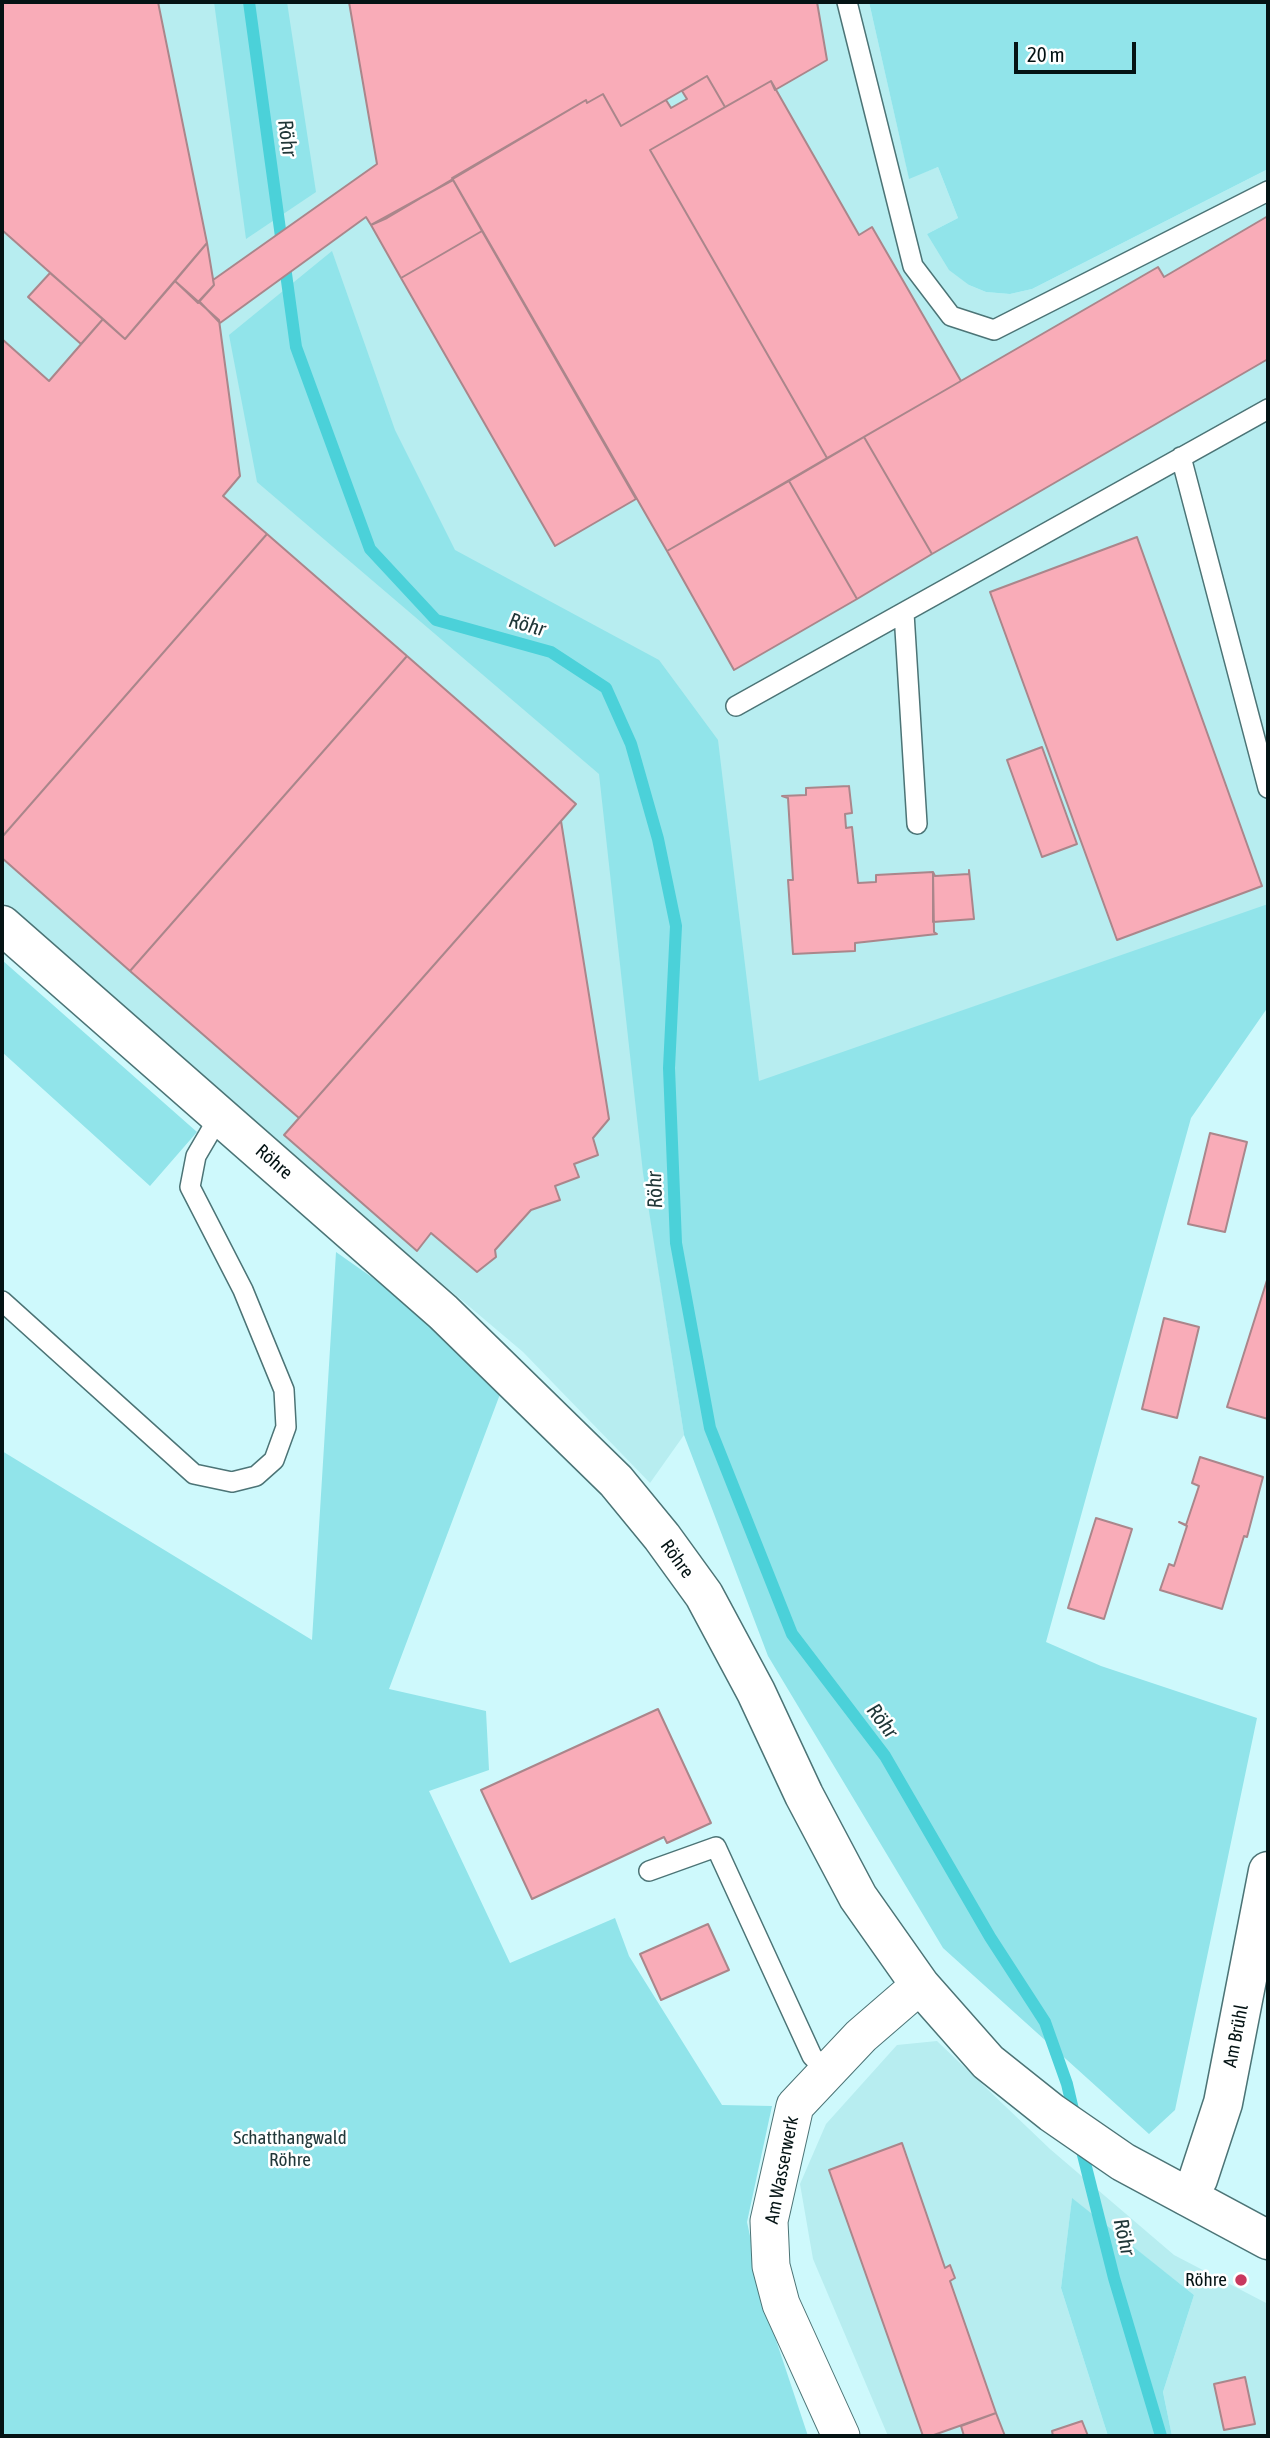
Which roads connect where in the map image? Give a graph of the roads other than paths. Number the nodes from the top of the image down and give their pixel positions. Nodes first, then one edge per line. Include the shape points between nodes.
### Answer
1 (847, 2) edge
2 (1268, 191) edge
3 (1268, 408) edge
4 (1181, 457) junction
5 (904, 613) junction
6 (736, 706) dead end
7 (1268, 788) edge
8 (917, 824) dead end
9 (2, 925) edge
10 (220, 1115) junction
11 (2, 1300) edge
12 (649, 1871) dead end
13 (1268, 1871) edge
14 (920, 1985) junction
15 (827, 2072) junction
16 (1187, 2196) junction
17 (1268, 2240) edge
18 (841, 2436) edge

1 - 2 lane via 913,266 951,316 994,330
3 - 4 lane
4 - 5 lane
4 - 7 lane
5 - 6 lane
5 - 8 lane
9 - 10 main road, Röhre
10 - 11 lane via 196,1156 190,1187 243,1290 284,1390 286,1427 274,1460 256,1476 232,1482 194,1474
10 - 14 main road, Röhre via 508,1373 616,1481 662,1537 704,1595 858,1898
12 - 15 lane via 716,1847 812,2056
13 - 16 main road, Am Brühl via 1223,2103 1198,2179
14 - 15 street, Am Wasserwerk
14 - 16 main road, Röhre via 988,2062 1052,2113 1123,2162
15 - 18 street, Am Wasserwerk via 794,2106 769,2221 771,2266 781,2304
16 - 17 main road, Röhre

